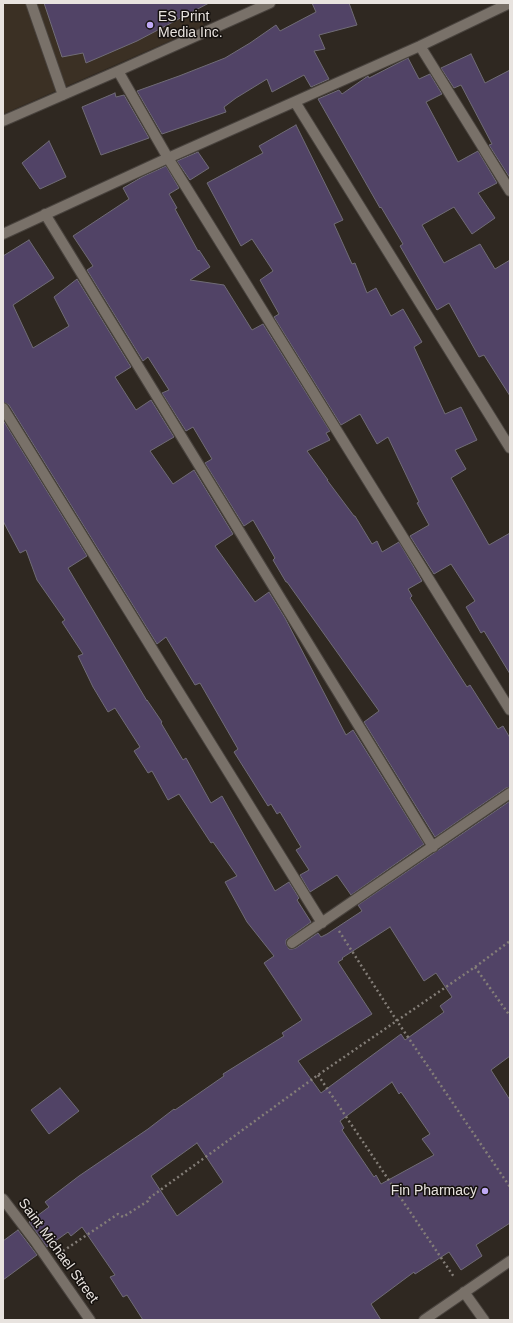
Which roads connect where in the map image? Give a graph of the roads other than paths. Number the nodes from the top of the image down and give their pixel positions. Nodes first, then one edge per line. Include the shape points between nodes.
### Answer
1 (31, 3) edge
2 (270, 3) edge
3 (510, 3) edge
4 (420, 46) junction
5 (118, 72) junction
6 (63, 95) junction
7 (295, 102) junction
8 (3, 121) edge
9 (168, 158) junction
10 (510, 191) edge
11 (45, 214) junction
12 (3, 234) edge
13 (3, 408) edge
14 (510, 448) edge
15 (510, 710) edge
16 (510, 794) edge
17 (433, 847) junction
18 (326, 920) junction
19 (292, 943) dead end
20 (3, 1199) edge
21 (510, 1261) edge
22 (464, 1292) junction
23 (90, 1320) edge
24 (424, 1320) edge
25 (484, 1320) edge

1 - 6 street
2 - 5 street
3 - 4 street
4 - 7 street
4 - 10 street
5 - 6 street
5 - 9 street
6 - 8 street
7 - 9 street
7 - 14 street
9 - 11 street
9 - 15 street
11 - 12 street
11 - 17 street
13 - 18 street
16 - 17 street
17 - 18 street
18 - 19 street
20 - 23 street, Saint Michael Street
21 - 22 street
22 - 24 street
22 - 25 street

